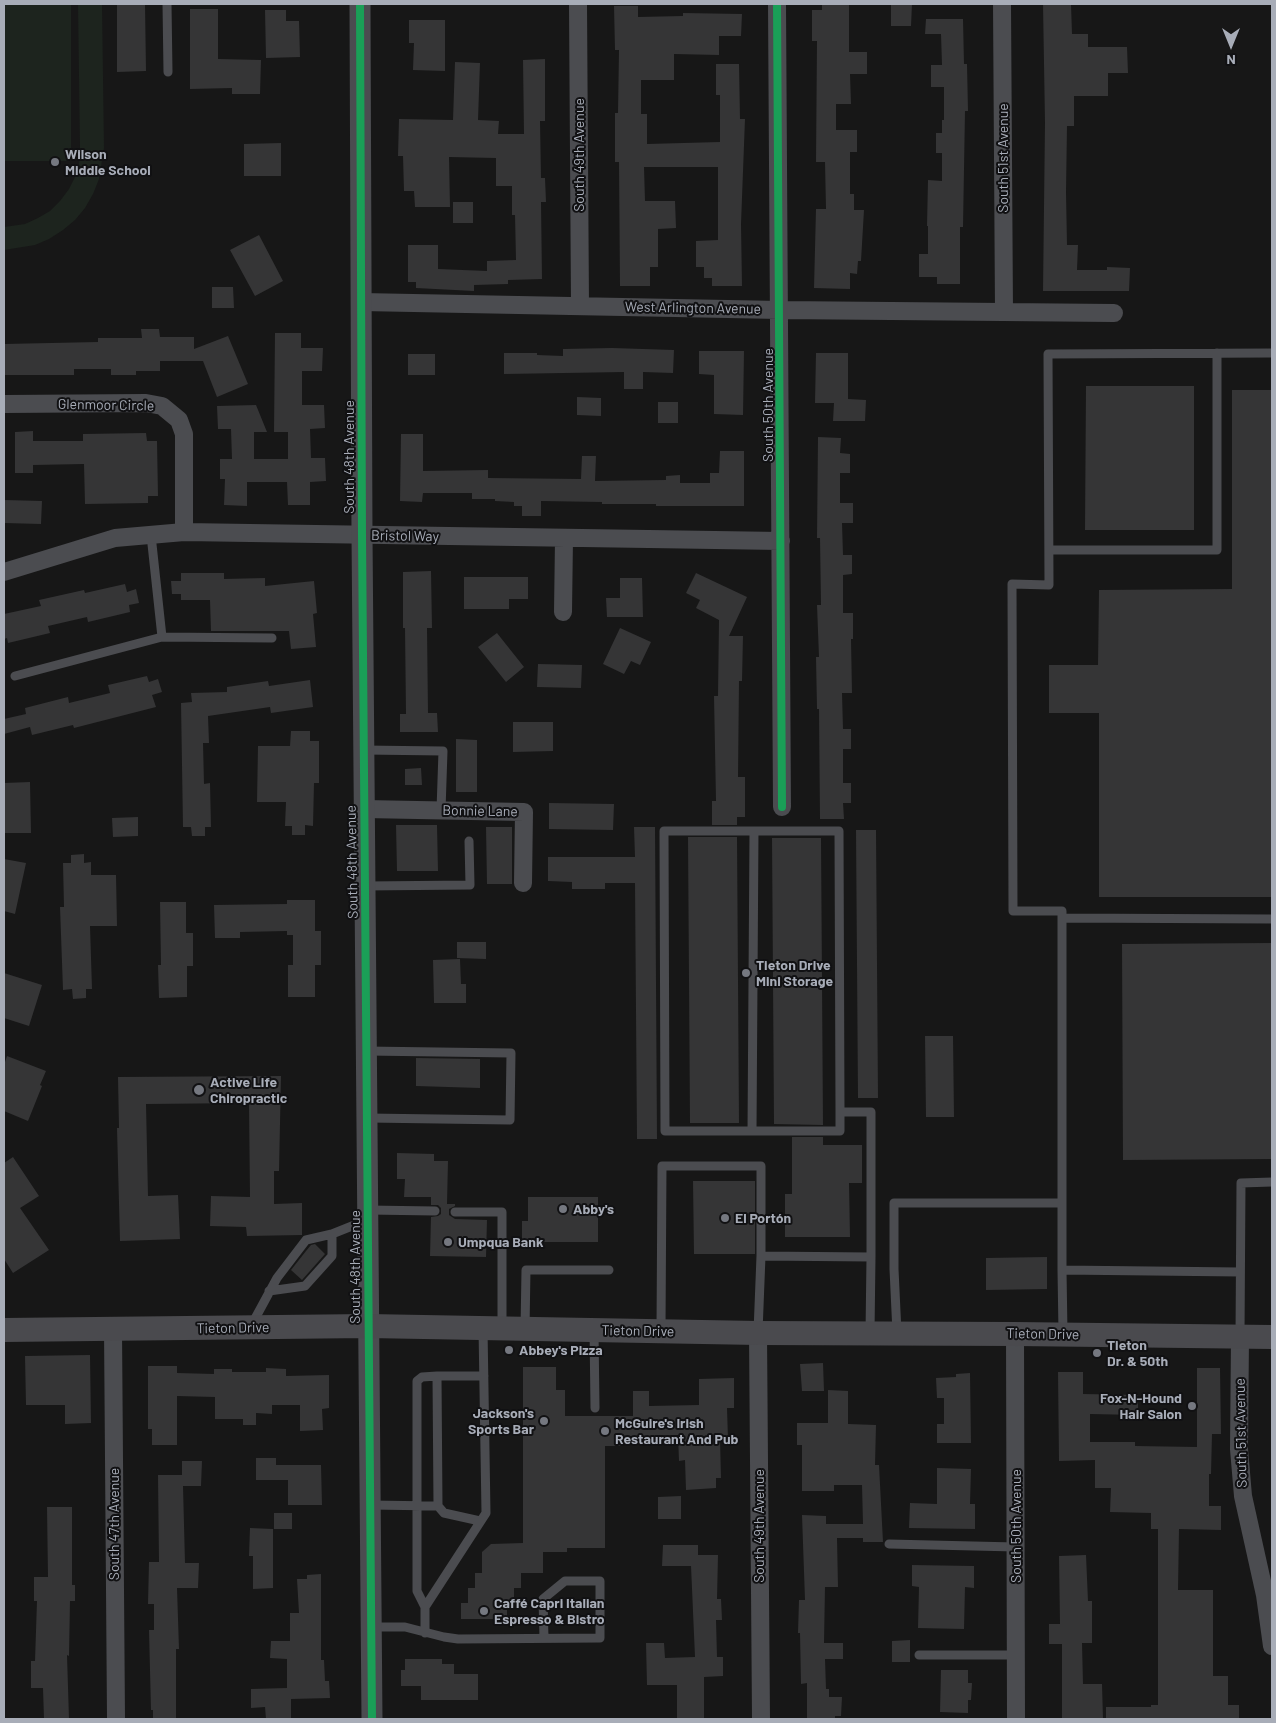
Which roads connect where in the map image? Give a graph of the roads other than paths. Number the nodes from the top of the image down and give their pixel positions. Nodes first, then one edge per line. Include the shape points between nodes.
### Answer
1 (167, 4) edge
2 (360, 4) edge
3 (578, 4) edge
4 (777, 4) edge
5 (1002, 4) edge
6 (168, 72) dead end
7 (361, 302) junction
8 (580, 306) junction
9 (780, 310) junction
10 (1004, 312) junction
11 (1114, 313) dead end
12 (1217, 353) junction
13 (1272, 353) edge
14 (4, 404) edge
15 (184, 532) junction
16 (151, 535) junction
17 (362, 535) junction
18 (564, 539) junction
19 (781, 541) junction
20 (1049, 550) junction
21 (4, 572) edge
22 (563, 612) dead end
23 (162, 637) junction
24 (272, 638) dead end
25 (15, 676) dead end
26 (364, 750) junction
27 (782, 807) dead end
28 (364, 809) junction
29 (442, 810) junction
30 (754, 831) junction
31 (469, 841) dead end
32 (523, 883) dead end
33 (365, 886) junction
34 (1062, 918) junction
35 (1272, 919) edge
36 (366, 1051) junction
37 (840, 1112) junction
38 (367, 1118) junction
39 (752, 1131) junction
40 (1272, 1182) edge
41 (1062, 1203) junction
42 (435, 1211) dead end
43 (454, 1212) dead end
44 (367, 1215) junction
45 (332, 1234) junction
46 (761, 1256) junction
47 (871, 1257) junction
48 (609, 1270) dead end
49 (1062, 1270) junction
50 (1240, 1272) junction
51 (270, 1291) junction
52 (368, 1326) junction
53 (250, 1327) junction
54 (504, 1328) junction
55 (113, 1329) junction
56 (4, 1330) edge
57 (594, 1330) junction
58 (661, 1331) junction
59 (758, 1333) junction
60 (870, 1333) junction
61 (897, 1333) junction
62 (1015, 1334) junction
63 (1063, 1334) junction
64 (1240, 1337) junction
65 (1272, 1337) edge
66 (438, 1376) junction
67 (484, 1376) junction
68 (595, 1408) dead end
69 (370, 1505) junction
70 (418, 1506) junction
71 (438, 1506) junction
72 (480, 1521) junction
73 (890, 1544) dead end
74 (1016, 1547) junction
75 (425, 1607) junction
76 (371, 1627) junction
77 (425, 1633) junction
78 (544, 1638) junction
79 (1272, 1646) edge
80 (919, 1655) dead end
81 (1016, 1655) junction
82 (116, 1719) edge
83 (372, 1719) edge
84 (761, 1719) edge
85 (1016, 1719) edge

1 - 6 lane
2 - 7 street, South 48th Avenue
3 - 8 street, South 49th Avenue
4 - 9 street, South 50th Avenue
5 - 10 street, South 51st Avenue
7 - 8 street, West Arlington Avenue
7 - 17 street, South 48th Avenue
8 - 9 street, West Arlington Avenue
9 - 10 street, West Arlington Avenue
9 - 19 street, South 50th Avenue
10 - 11 street, West Arlington Avenue
12 - 13 lane
12 - 20 lane via 1217,550
12 - 20 lane via 1048,354
14 - 15 street, Glenmoor Circle via 146,403 162,406 179,420 184,434
15 - 16 street, Bristol Way
15 - 17 street, Bristol Way
16 - 21 street, Bristol Way via 115,538
16 - 23 lane
17 - 18 street, Bristol Way
17 - 26 street, South 48th Avenue
18 - 19 street, Bristol Way
18 - 22 street
19 - 27 street, South 50th Avenue
20 - 34 lane via 1049,585 1012,584 1013,911 1062,911
23 - 24 lane
23 - 25 lane
26 - 28 street, South 48th Avenue
26 - 29 lane via 443,751
28 - 29 street, Bonnie Lane
28 - 33 street, South 48th Avenue
29 - 32 street, Bonnie Lane via 524,812
30 - 37 lane via 839,831
30 - 39 lane
30 - 39 lane via 664,831 665,1131
31 - 33 lane via 470,885
33 - 36 street, South 48th Avenue
34 - 35 lane
34 - 41 lane
36 - 38 street, South 48th Avenue
36 - 38 lane via 511,1052 510,1120
37 - 39 lane via 840,1131
37 - 47 lane via 871,1112
38 - 44 street, South 48th Avenue
40 - 50 lane via 1241,1183
41 - 49 lane
41 - 61 lane via 894,1203
42 - 44 lane
43 - 54 lane via 502,1212
44 - 45 lane
44 - 52 street, South 48th Avenue
45 - 51 lane via 306,1240 276,1278
45 - 51 lane via 332,1256 305,1286
46 - 47 lane
46 - 58 lane via 761,1166 662,1166
46 - 59 lane
47 - 60 lane
48 - 54 lane via 526,1270
49 - 50 lane
49 - 63 lane
50 - 64 lane
51 - 53 lane
52 - 53 main road, Tieton Drive
52 - 54 main road, Tieton Drive
52 - 69 street, South 48th Avenue
53 - 55 main road, Tieton Drive
54 - 57 main road, Tieton Drive
54 - 67 lane
55 - 56 main road, Tieton Drive
55 - 82 street, South 47th Avenue
57 - 58 main road, Tieton Drive
57 - 68 lane
58 - 59 main road, Tieton Drive
59 - 60 main road, Tieton Drive
59 - 84 street, South 49th Avenue
60 - 61 main road, Tieton Drive
61 - 62 main road, Tieton Drive
62 - 63 main road, Tieton Drive
62 - 74 street, South 50th Avenue
63 - 64 main road, Tieton Drive
64 - 65 main road, Tieton Drive
64 - 79 street, South 51st Avenue via 1243,1496 1265,1595
66 - 67 lane
66 - 70 lane via 422,1377 417,1381
66 - 71 lane
67 - 72 lane via 486,1513
69 - 70 lane
69 - 76 street, South 48th Avenue
70 - 71 lane
70 - 75 lane via 417,1591
71 - 72 lane via 444,1513
72 - 75 lane
73 - 74 lane
74 - 81 street, South 50th Avenue
75 - 77 lane
76 - 77 lane via 405,1627
76 - 83 street, South 48th Avenue
77 - 78 lane via 458,1638
78 - 78 lane via 600,1638 600,1581 565,1581 543,1599
80 - 81 lane
81 - 85 street, South 50th Avenue

